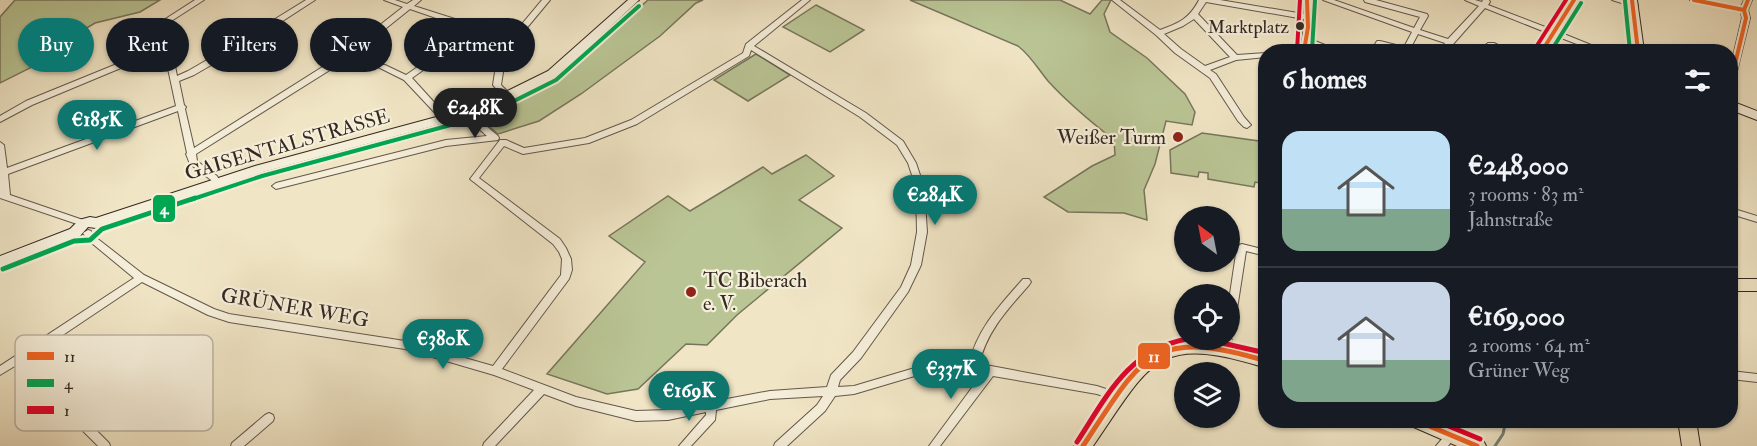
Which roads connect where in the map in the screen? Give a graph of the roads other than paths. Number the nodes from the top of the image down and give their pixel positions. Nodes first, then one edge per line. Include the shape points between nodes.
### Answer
1 (200, 0) edge
2 (311, 0) edge
3 (388, 0) edge
4 (417, 0) edge
5 (546, 0) edge
6 (634, 0) edge
7 (806, 0) edge
8 (1116, 0) edge
9 (1205, 0) edge
10 (1307, 0) edge
11 (1329, 0) edge
12 (1368, 0) edge
13 (1469, 0) edge
14 (1574, 0) edge
15 (1616, 0) edge
16 (1694, 0) edge
17 (1748, 0) edge
18 (1379, 1) edge
19 (1633, 2) edge
20 (1483, 3) edge
21 (409, 7) junction
22 (1744, 10) junction
23 (1196, 16) junction
24 (1308, 17) junction
25 (171, 18) edge
26 (443, 18) edge
27 (531, 18) edge
28 (1416, 30) junction
29 (1555, 32) junction
30 (1159, 33) junction
31 (1307, 41) junction
32 (1449, 42) joint
33 (1306, 44) edge
34 (1316, 44) edge
35 (1409, 44) edge
36 (1547, 44) edge
37 (1585, 44) edge
38 (1637, 44) edge
39 (749, 46) junction
40 (1738, 52) edge
41 (1258, 56) edge
42 (1235, 58) junction
43 (1205, 69) junction
44 (106, 71) edge
45 (392, 71) edge
46 (174, 72) edge
47 (416, 72) edge
48 (499, 72) edge
49 (407, 78) junction
50 (176, 79) junction
51 (508, 97) junction
52 (182, 107) junction
53 (1738, 108) edge
54 (470, 112) junction
55 (1757, 116) edge
56 (0, 119) edge
57 (443, 121) junction
58 (1247, 125) dead end
59 (498, 140) junction
60 (0, 145) edge
61 (190, 154) junction
62 (5, 172) junction
63 (217, 183) junction
64 (276, 186) dead end
65 (3, 196) edge
66 (1738, 213) edge
67 (1757, 219) edge
68 (85, 228) junction
69 (1258, 251) edge
70 (0, 262) edge
71 (141, 278) junction
72 (1026, 282) dead end
73 (1236, 284) edge
74 (1738, 285) edge
75 (1757, 285) edge
76 (56, 335) edge
77 (1175, 350) edge
78 (1240, 350) edge
79 (1258, 358) edge
80 (15, 362) edge
81 (973, 368) junction
82 (991, 370) junction
83 (0, 371) edge
84 (495, 371) junction
85 (1738, 376) edge
86 (1757, 378) edge
87 (543, 388) junction
88 (831, 393) junction
89 (1117, 397) junction
90 (711, 406) junction
91 (269, 418) dead end
92 (1427, 428) edge
93 (1688, 428) edge
94 (90, 431) edge
95 (1447, 441) edge
96 (105, 446) edge
97 (236, 446) edge
98 (488, 446) edge
99 (684, 446) edge
100 (779, 446) edge
101 (934, 446) edge
102 (1083, 446) edge
103 (1477, 446) edge
104 (1691, 446) edge

1 - 25 street
2 - 50 street
3 - 21 street
4 - 21 street
5 - 27 street
6 - 51 main road, GAISENTALSTRASSE via 552,74
7 - 39 street
8 - 30 street
9 - 23 street
9 - 24 street
10 - 24 street
11 - 28 street
12 - 18 street
13 - 20 street
14 - 29 street
15 - 19 street
16 - 22 street
17 - 22 street
18 - 28 street via 1424,16
19 - 38 main road
20 - 29 street
20 - 32 street via 1470,23
21 - 26 street
21 - 61 street via 346,56
22 - 40 street via 1746,18
23 - 30 street
23 - 42 street
24 - 31 street
28 - 32 street
28 - 35 street
29 - 36 street
29 - 37 street
30 - 43 street
31 - 33 street
31 - 34 street
39 - 59 street via 746,54 609,133 586,141 524,151
39 - 88 street via 863,115 900,143 920,187 922,232 916,265 905,290 835,378
41 - 42 street
42 - 43 street
43 - 58 street
44 - 56 street
45 - 49 street
46 - 50 street
47 - 49 street
48 - 51 street via 497,84
49 - 57 street
50 - 52 street
51 - 54 main road, GAISENTALSTRASSE
52 - 61 street
52 - 62 street
53 - 55 main road
54 - 57 main road, GAISENTALSTRASSE
54 - 59 street
57 - 63 main road, GAISENTALSTRASSE
59 - 64 street via 446,143
59 - 84 street via 474,179 552,237 568,259 566,276
60 - 62 street
61 - 63 street via 193,162
62 - 65 street
63 - 68 main road, GAISENTALSTRASSE
65 - 68 street
66 - 67 street
68 - 70 main road, GAISENTALSTRASSE
68 - 71 street, GRÜNER WEG via 91,238
69 - 73 street via 1242,247
71 - 76 street
71 - 84 street, GRÜNER WEG via 230,318 405,345
72 - 81 street via 986,329
74 - 75 main road
77 - 89 main road via 1143,363
78 - 79 main road
80 - 83 street
81 - 82 street, GRÜNER WEG
81 - 88 street, GRÜNER WEG via 918,371
82 - 89 street, GRÜNER WEG
82 - 101 street
84 - 87 street, GRÜNER WEG
85 - 86 street
87 - 90 street, GRÜNER WEG via 612,412 636,416 668,415
87 - 98 street
88 - 90 street, GRÜNER WEG via 770,395
88 - 100 street via 821,408
89 - 102 main road
90 - 99 street via 711,417
91 - 97 street
92 - 95 main road
93 - 104 main road
94 - 96 street
95 - 103 main road

